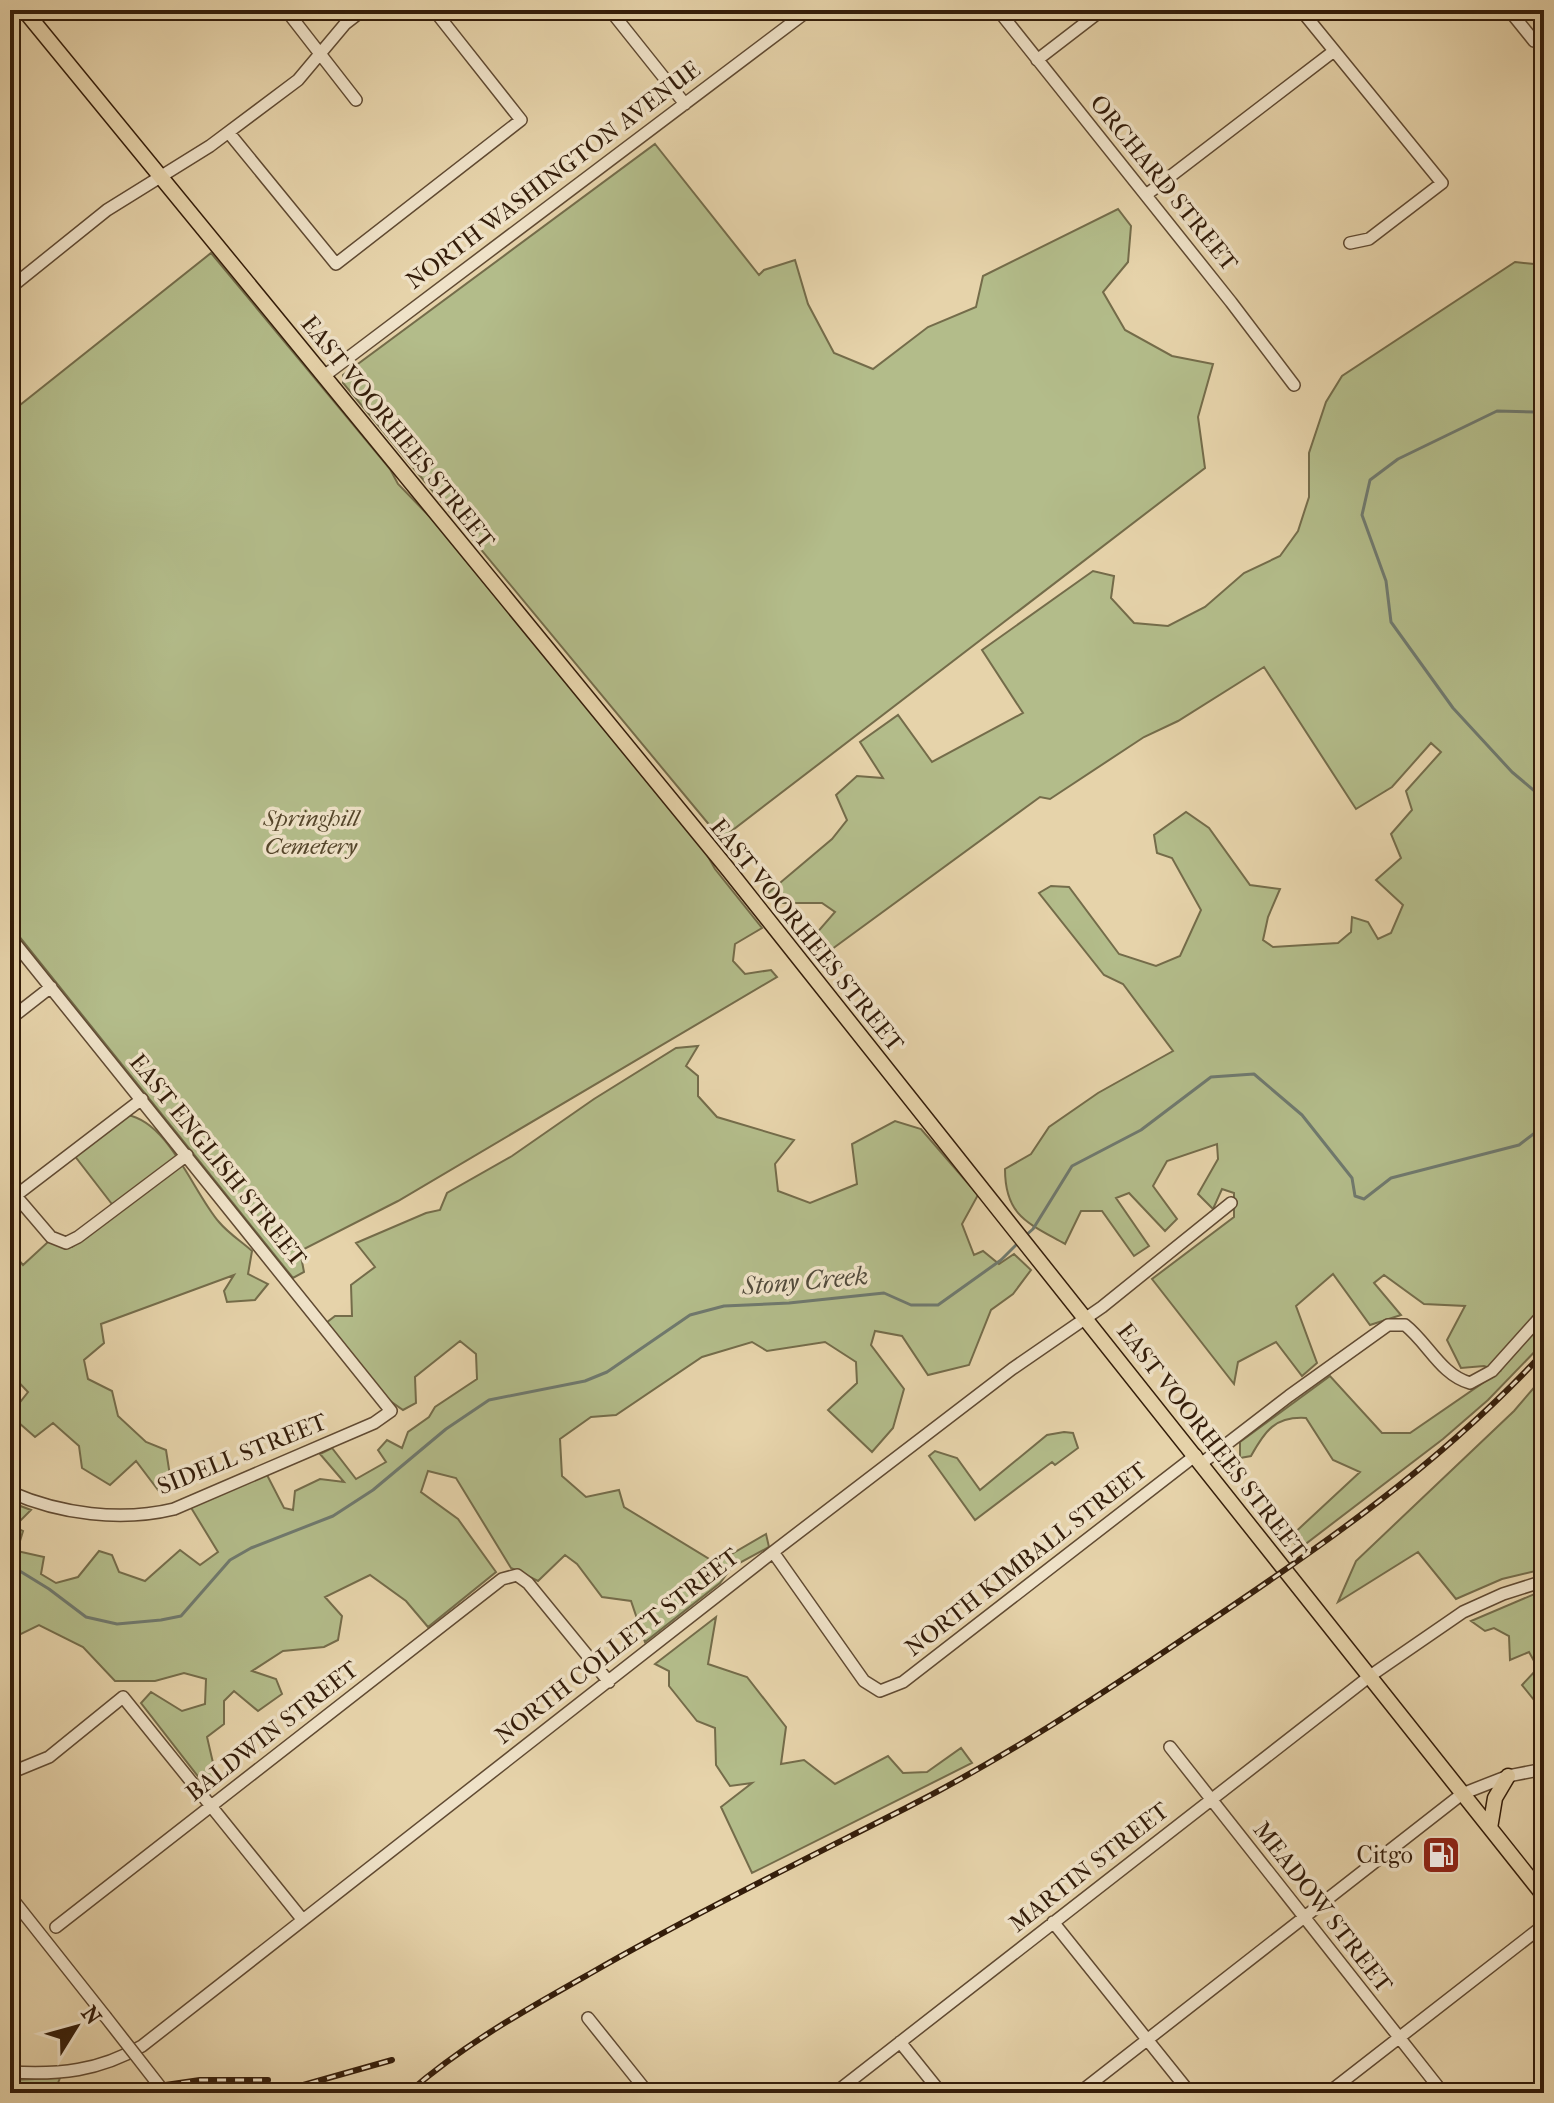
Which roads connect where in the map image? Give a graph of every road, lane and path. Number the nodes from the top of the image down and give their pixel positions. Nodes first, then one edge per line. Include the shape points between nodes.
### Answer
1 (24, 10) edge
2 (286, 10) edge
3 (363, 10) edge
4 (434, 10) edge
5 (610, 10) edge
6 (998, 10) edge
7 (1102, 10) edge
8 (1301, 10) edge
9 (1509, 10) edge
10 (807, 11) edge
11 (1534, 41) dead end
12 (1334, 51) junction
13 (320, 54) junction
14 (1037, 60) junction
15 (356, 100) dead end
16 (685, 104) junction
17 (229, 133) junction
18 (160, 176) junction
19 (1146, 195) junction
20 (1350, 243) dead end
21 (10, 288) edge
22 (324, 376) junction
23 (1294, 385) dead end
24 (10, 937) edge
25 (51, 987) junction
26 (10, 1019) edge
27 (142, 1099) junction
28 (187, 1155) junction
29 (12, 1195) edge
30 (1231, 1203) dead end
31 (1544, 1313) edge
32 (1086, 1318) junction
33 (391, 1411) joint
34 (1199, 1459) junction
35 (10, 1492) edge
36 (773, 1552) junction
37 (1544, 1581) edge
38 (1370, 1676) junction
39 (609, 1682) junction
40 (1170, 1747) dead end
41 (1544, 1769) edge
42 (10, 1773) edge
43 (1508, 1776) junction
44 (1462, 1794) junction
45 (1210, 1800) junction
46 (212, 1806) junction
47 (1490, 1828) junction
48 (10, 1896) edge
49 (1544, 1896) edge
50 (302, 1919) junction
51 (1304, 1919) junction
52 (1053, 1922) junction
53 (1544, 1925) edge
54 (56, 1927) dead end
55 (588, 2018) dead end
56 (1399, 2038) junction
57 (1148, 2039) junction
58 (900, 2042) junction
59 (10, 2072) edge
60 (165, 2093) edge
61 (648, 2093) edge
62 (835, 2093) edge
63 (941, 2093) edge
64 (1079, 2093) edge
65 (1190, 2093) edge
66 (1328, 2093) edge
67 (1443, 2093) edge

1 - 18 main road, EAST VOORHEES STREET
2 - 13 street
3 - 13 street
4 - 17 street via 521,120 336,264
5 - 16 street
6 - 14 street, ORCHARD STREET
7 - 14 street
8 - 12 street
9 - 11 street
10 - 16 street, NORTH WASHINGTON AVENUE
12 - 19 street
12 - 20 street via 1442,183 1369,239
13 - 15 street
13 - 17 street via 298,80
14 - 19 street, ORCHARD STREET
16 - 22 street, NORTH WASHINGTON AVENUE
17 - 18 street
18 - 21 street via 107,210
18 - 22 main road, EAST VOORHEES STREET
19 - 23 street, ORCHARD STREET
22 - 32 main road, EAST VOORHEES STREET
24 - 25 street, EAST ENGLISH STREET
25 - 26 street
25 - 27 street, EAST ENGLISH STREET
27 - 28 street, EAST ENGLISH STREET
27 - 29 street
28 - 29 street via 66,1243 51,1237
28 - 33 street, EAST ENGLISH STREET
30 - 32 street, NORTH COLLETT STREET
31 - 34 street, NORTH KIMBALL STREET via 1492,1371 1470,1383 1448,1373 1405,1325 1388,1325
32 - 34 main road, EAST VOORHEES STREET
32 - 36 street, NORTH COLLETT STREET
33 - 35 street, SIDELL STREET via 374,1423 146,1516 64,1510
34 - 36 street, NORTH KIMBALL STREET via 903,1682 880,1691 864,1681
34 - 38 main road, EAST VOORHEES STREET
36 - 39 street, NORTH COLLETT STREET
37 - 38 street, MARTIN STREET via 1463,1612
38 - 44 main road, EAST VOORHEES STREET
38 - 45 street, MARTIN STREET
39 - 46 street, BALDWIN STREET via 528,1583 517,1575 502,1579
39 - 50 street, NORTH COLLETT STREET
40 - 45 street, MEADOW STREET
41 - 43 street
42 - 46 street via 49,1757 123,1697
43 - 44 street
43 - 47 main road via 1495,1798
44 - 47 main road, EAST VOORHEES STREET
44 - 51 street
45 - 51 street, MEADOW STREET
45 - 52 street, MARTIN STREET
46 - 50 street
46 - 54 street, BALDWIN STREET
47 - 49 main road, EAST VOORHEES STREET
48 - 60 street, bridge
50 - 59 street, NORTH COLLETT STREET via 121,2059 86,2070
51 - 56 street, MEADOW STREET
51 - 57 street
52 - 57 street
52 - 58 street, MARTIN STREET
53 - 56 street
55 - 61 street
56 - 66 street
56 - 67 street, MEADOW STREET
57 - 64 street
57 - 65 street
58 - 62 street, MARTIN STREET
58 - 63 street

